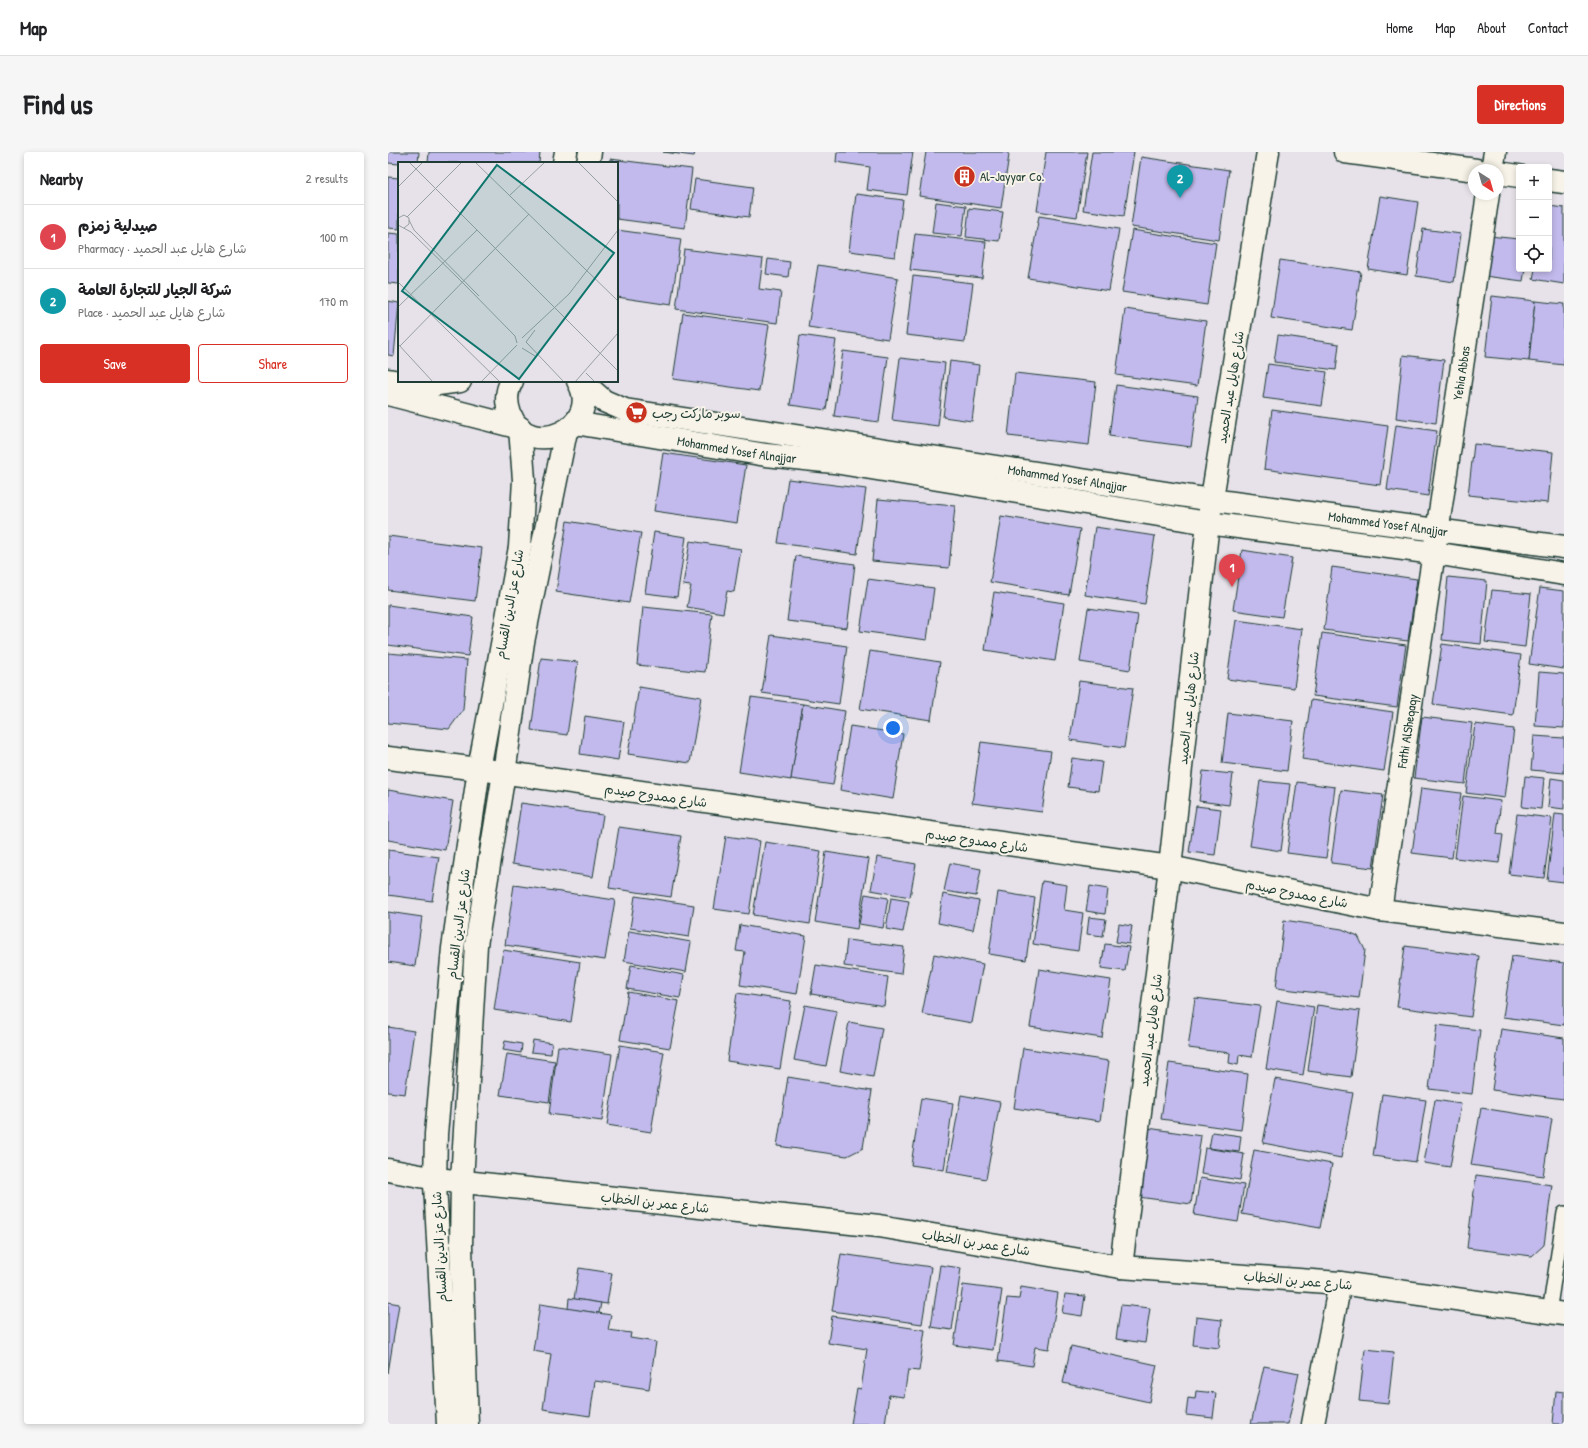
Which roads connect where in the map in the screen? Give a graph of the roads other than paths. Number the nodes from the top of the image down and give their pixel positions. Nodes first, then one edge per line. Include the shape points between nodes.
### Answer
1 (566, 152) edge
2 (590, 152) edge
3 (1268, 152) edge
4 (1345, 152) edge
5 (1495, 152) edge
6 (564, 162) edge
7 (588, 162) edge
8 (1493, 164) edge
9 (1468, 169) edge
10 (1504, 174) edge
11 (1516, 176) edge
12 (1552, 180) edge
13 (1564, 182) edge
14 (1487, 200) edge
15 (388, 380) edge
16 (398, 382) edge
17 (400, 382) edge
18 (453, 382) edge
19 (512, 382) edge
20 (578, 382) edge
21 (582, 382) edge
22 (388, 394) edge
23 (571, 427) junction
24 (520, 428) junction
25 (1212, 500) junction
26 (1208, 523) junction
27 (1438, 530) junction
28 (1564, 547) edge
29 (1434, 553) junction
30 (1564, 574) edge
31 (388, 758) edge
32 (479, 770) junction
33 (504, 773) junction
34 (1170, 867) junction
35 (1380, 910) junction
36 (1564, 933) edge
37 (388, 1170) edge
38 (436, 1178) junction
39 (462, 1181) junction
40 (1564, 1213) edge
41 (1121, 1267) junction
42 (1340, 1283) junction
43 (1557, 1314) edge
44 (448, 1424) edge
45 (467, 1424) edge
46 (1313, 1424) edge

1 - 6 street
2 - 7 street
3 - 25 street, شارع هايل عبد الحميد
4 - 9 street
5 - 8 street
10 - 11 street
12 - 13 street
14 - 27 street, Yehia Abbas
15 - 16 street
17 - 18 street via 423,386
19 - 24 street, شارع عز الدين القسام via 507,395 508,407 512,419
20 - 23 street, شارع عز الدين القسام via 583,398 581,411
21 - 25 street, Mohammed Yosef Alnajjar via 604,401 625,410
22 - 24 street
23 - 24 street via 554,436 542,438 530,435
23 - 26 street, Mohammed Yosef Alnajjar via 766,455 834,462
23 - 33 street, شارع عز الدين القسام via 523,642
24 - 32 street, شارع عز الدين القسام via 524,480 520,547
25 - 26 street, شارع هايل عبد الحميد
25 - 27 street, Mohammed Yosef Alnajjar
26 - 29 street, Mohammed Yosef Alnajjar
26 - 34 street, شارع هايل عبد الحميد
27 - 28 street, Mohammed Yosef Alnajjar
27 - 29 street, Yehia Abbas
29 - 30 street, Mohammed Yosef Alnajjar
29 - 35 street, Fathi AlSheqaqy
31 - 32 street, شارع ممدوح صيدم
32 - 33 street, شارع ممدوح صيدم
32 - 38 street, شارع عز الدين القسام via 453,948 436,1134
33 - 34 street, شارع ممدوح صيدم
33 - 39 street, شارع عز الدين القسام via 476,945
34 - 35 street, شارع ممدوح صيدم
34 - 41 street, شارع هايل عبد الحميد
35 - 36 street, شارع ممدوح صيدم
37 - 38 street, شارع عمر بن الخطاب
38 - 39 street, شارع عمر بن الخطاب
38 - 44 street, شارع عز الدين القسام
39 - 41 street, شارع عمر بن الخطاب via 879,1226
39 - 45 street, شارع عز الدين القسام via 461,1247
40 - 43 lane
41 - 42 street, شارع عمر بن الخطاب
42 - 43 street, شارع عمر بن الخطاب
42 - 46 street

